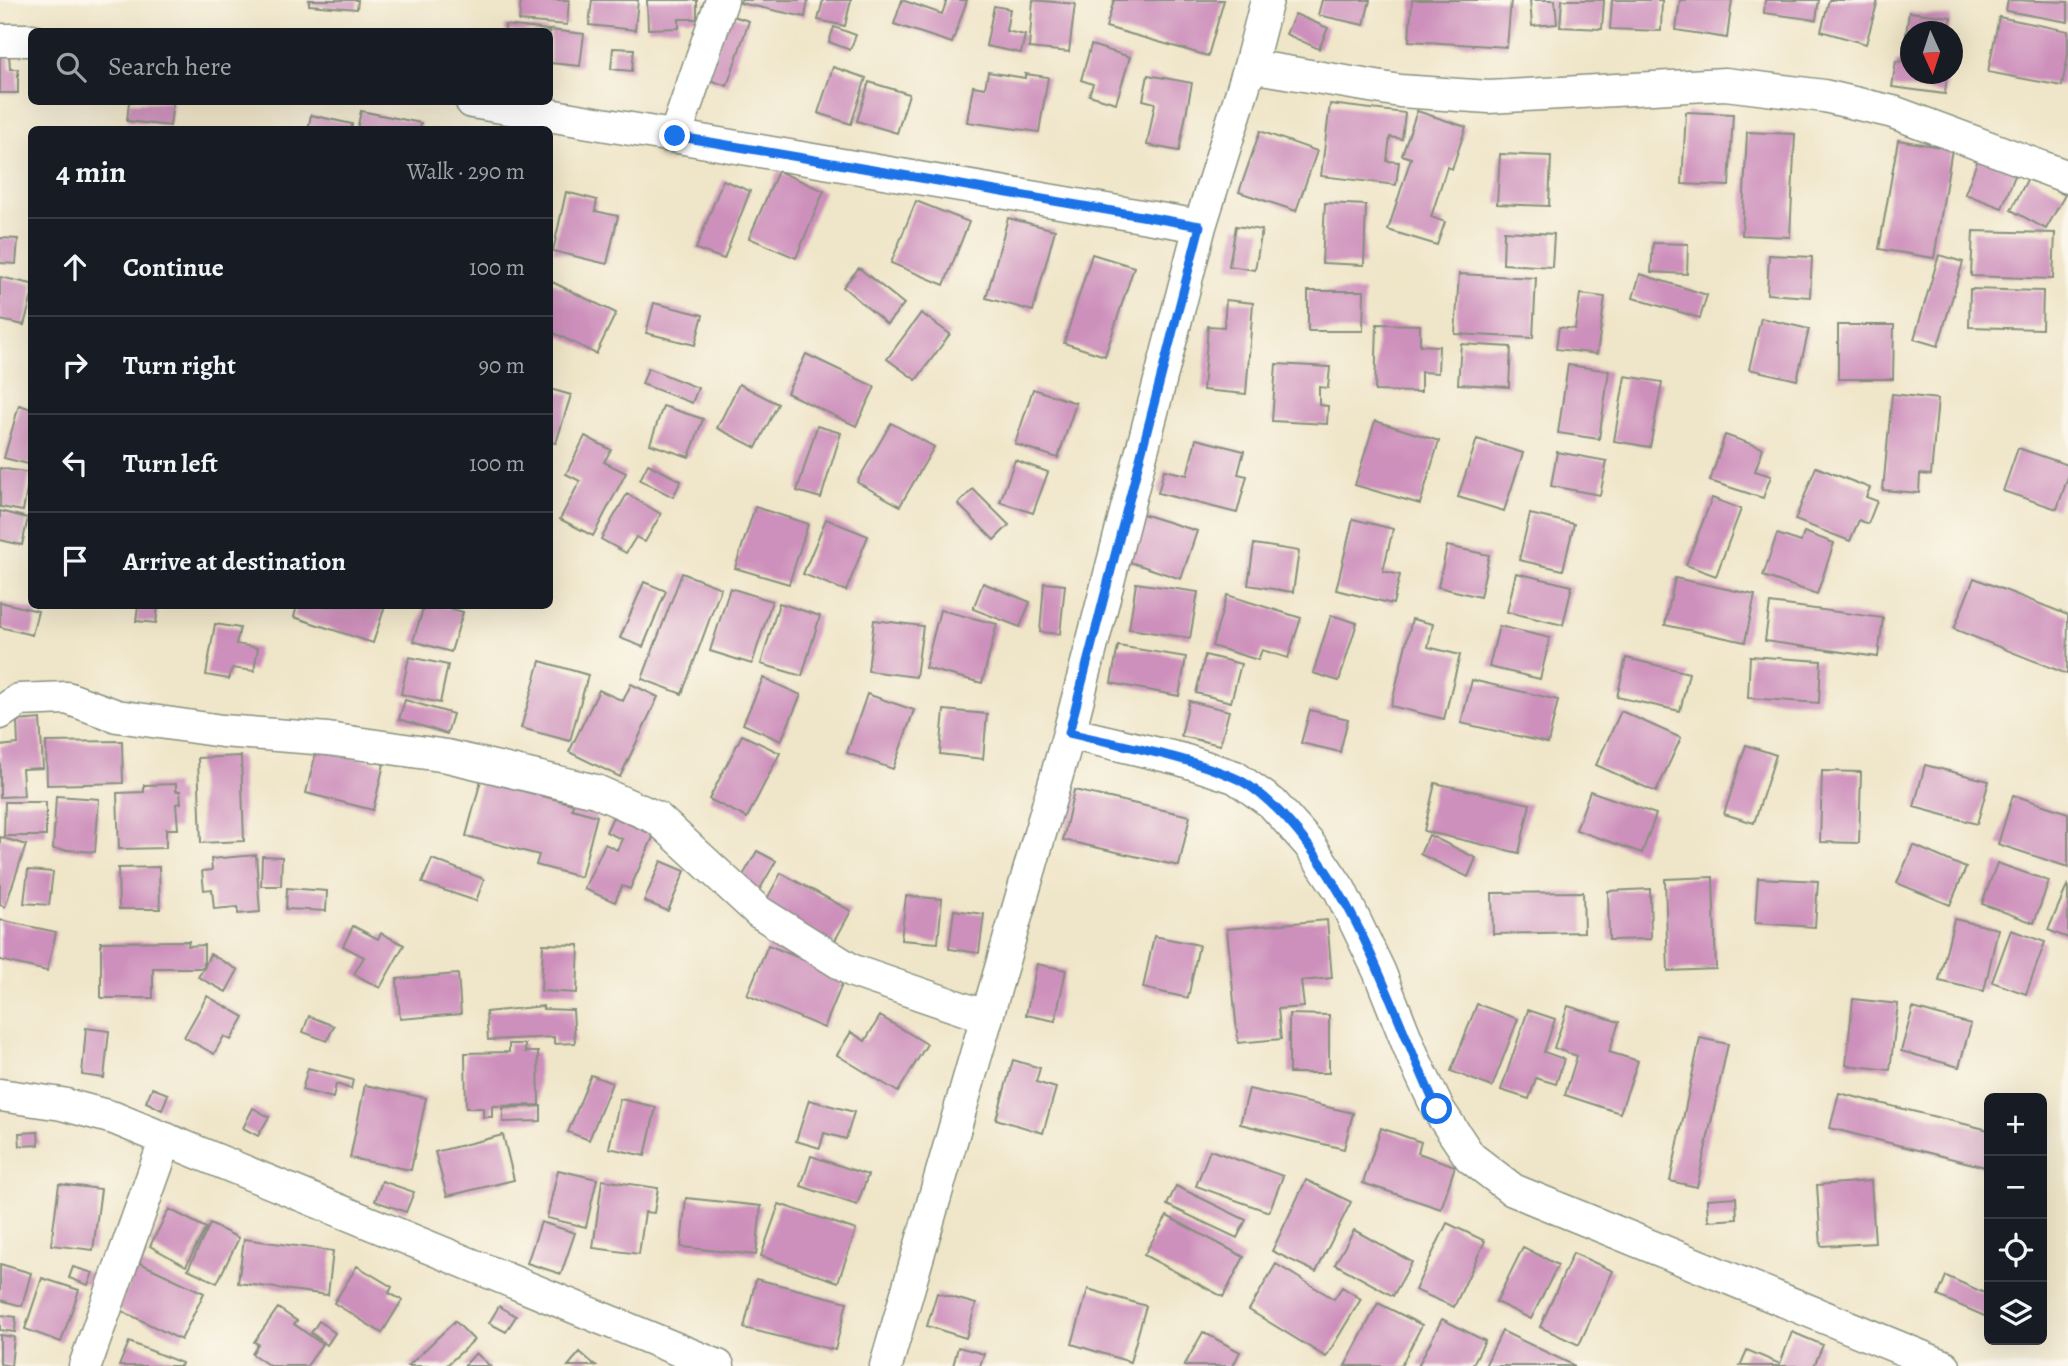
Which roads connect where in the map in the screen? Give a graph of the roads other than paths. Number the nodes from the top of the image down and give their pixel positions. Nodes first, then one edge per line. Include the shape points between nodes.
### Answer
1 (722, 0) edge
2 (1267, 0) edge
3 (0, 40) edge
4 (28, 40) edge
5 (1250, 66) junction
6 (490, 105) edge
7 (675, 136) junction
8 (2068, 177) edge
9 (1200, 226) junction
10 (0, 713) edge
11 (1069, 733) junction
12 (987, 1017) junction
13 (0, 1095) edge
14 (166, 1139) junction
15 (85, 1366) edge
16 (718, 1366) edge
17 (886, 1366) edge
18 (1944, 1366) edge

1 - 7 street
2 - 5 street
3 - 4 street
5 - 8 street via 1400,92 1489,97 1725,84 1824,96 1893,112
5 - 9 street
6 - 7 street
7 - 9 street
9 - 11 street
10 - 12 street via 19,700 66,698 117,716 222,731 328,738 447,756 596,791 657,818 759,912 853,971
11 - 12 street
11 - 18 street via 1224,774 1272,803 1309,844 1340,890 1437,1109 1470,1157 1513,1190
12 - 17 street
13 - 14 street via 62,1104
14 - 15 street
14 - 16 street

